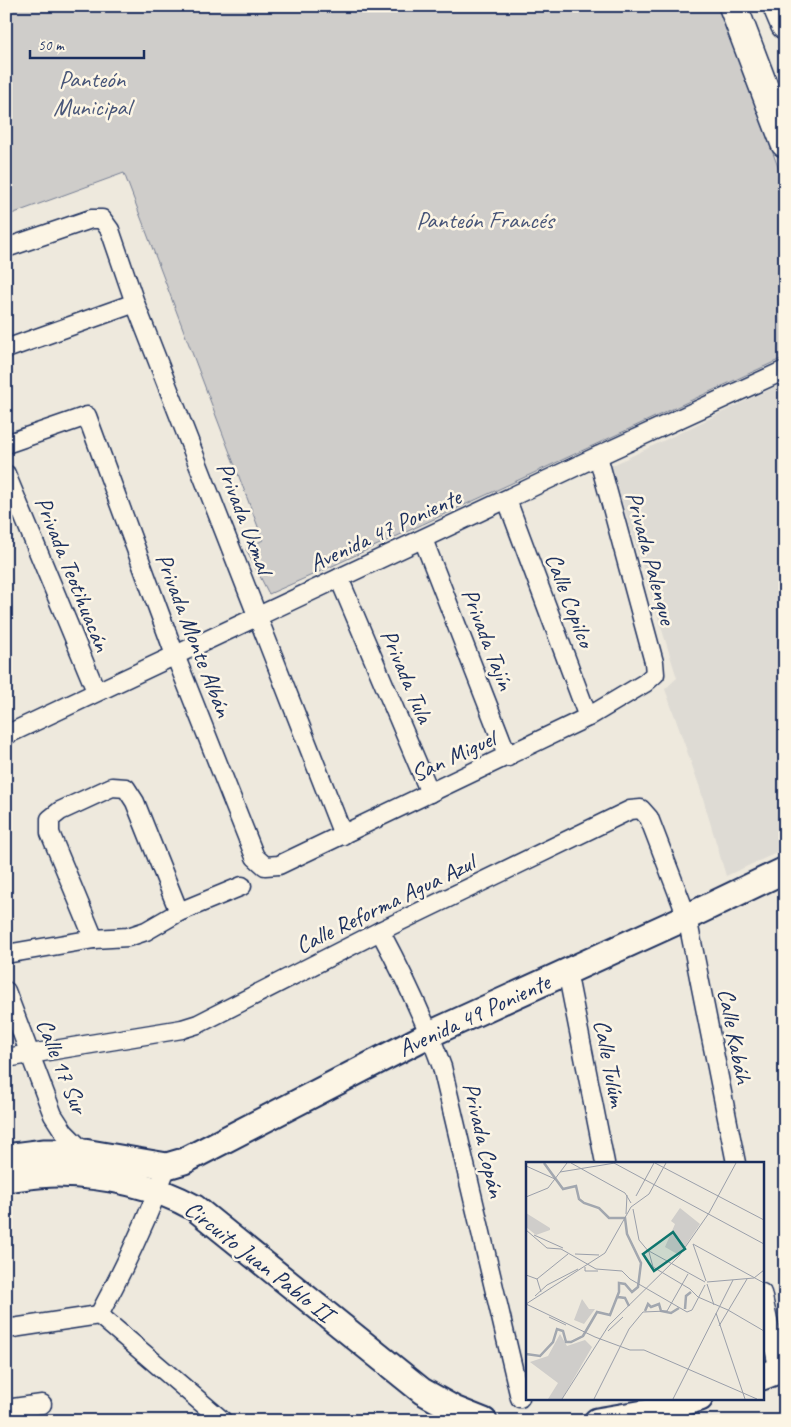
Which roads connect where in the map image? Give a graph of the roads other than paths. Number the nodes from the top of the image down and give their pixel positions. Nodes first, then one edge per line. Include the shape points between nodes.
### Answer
1 (733, 6) edge
2 (778, 6) edge
3 (785, 25) edge
4 (785, 143) edge
5 (6, 248) edge
6 (136, 303) junction
7 (6, 348) edge
8 (785, 370) edge
9 (6, 444) edge
10 (598, 456) junction
11 (6, 474) edge
12 (507, 500) junction
13 (423, 539) junction
14 (339, 578) junction
15 (258, 616) junction
16 (175, 654) junction
17 (655, 674) joint
18 (96, 691) junction
19 (588, 717) junction
20 (8, 729) edge
21 (508, 757) junction
22 (430, 793) junction
23 (343, 835) junction
24 (265, 866) joint
25 (785, 870) edge
26 (242, 886) dead end
27 (179, 912) junction
28 (687, 917) junction
29 (380, 931) junction
30 (94, 939) junction
31 (6, 954) edge
32 (568, 971) junction
33 (6, 991) edge
34 (430, 1034) junction
35 (31, 1055) junction
36 (6, 1058) edge
37 (84, 1152) junction
38 (6, 1157) edge
39 (605, 1162) edge
40 (736, 1162) edge
41 (167, 1166) junction
42 (6, 1179) edge
43 (158, 1191) junction
44 (764, 1305) edge
45 (99, 1315) junction
46 (6, 1329) edge
47 (775, 1372) edge
48 (520, 1398) dead end
49 (693, 1400) edge
50 (42, 1404) dead end
51 (6, 1409) edge
52 (656, 1410) edge
53 (223, 1421) edge
54 (484, 1421) edge
55 (597, 1421) edge

1 - 4 main road
2 - 3 main road
5 - 6 street, Privada Uxmal via 91,219 102,219 110,230
6 - 7 street
6 - 15 street, Privada Uxmal
8 - 10 street, Avenida 47 Poniente
9 - 16 street, Privada Monte Albán via 87,416
10 - 12 street, Avenida 47 Poniente
10 - 17 street, Privada Palenque via 652,652
11 - 18 street, Privada Teotihuacán
12 - 13 street, Avenida 47 Poniente
12 - 19 street, Calle Copilco
13 - 14 street, Avenida 47 Poniente
13 - 21 street, Privada Tajín
14 - 15 street, Avenida 47 Poniente
14 - 22 street, Privada Tula
15 - 16 street, Avenida 47 Poniente
15 - 23 street, Privada Uxmal
16 - 18 street, Avenida 47 Poniente
16 - 24 street, Privada Monte Albán via 255,857
17 - 19 street, San Miguel
18 - 20 street, Avenida 47 Poniente
19 - 21 street, San Miguel
21 - 22 street, San Miguel
22 - 23 street, San Miguel
23 - 24 street, San Miguel via 279,866
25 - 28 main road, Avenida 49 Poniente
26 - 27 street
27 - 30 street via 146,931 128,937
27 - 30 street via 135,802 126,788 112,787 60,811 50,819 50,833
28 - 29 street, Calle Reforma Agua Azul via 649,818 641,809 630,810
28 - 32 main road, Avenida 49 Poniente
28 - 40 street, Calle Kabáh
29 - 34 street, Privada Copán
29 - 35 street, Calle Reforma Agua Azul via 198,1024
30 - 31 street
32 - 34 main road, Avenida 49 Poniente
32 - 39 street, Calle Tulúm
33 - 35 street, Calle 17 Sur
34 - 41 main road, Avenida 49 Poniente via 184,1161
34 - 48 street, Privada Copán via 442,1067
35 - 36 street, Calle Reforma Agua Azul
35 - 37 street, Calle 17 Sur via 53,1116
37 - 38 main road
37 - 41 main road
41 - 43 street
42 - 43 main road, Circuito Juan Pablo II via 56,1174 97,1177
43 - 45 street
43 - 54 main road, Circuito Juan Pablo II via 195,1208 422,1391
44 - 47 street
45 - 46 street
45 - 53 street
49 - 52 main road
50 - 51 street
52 - 55 main road

